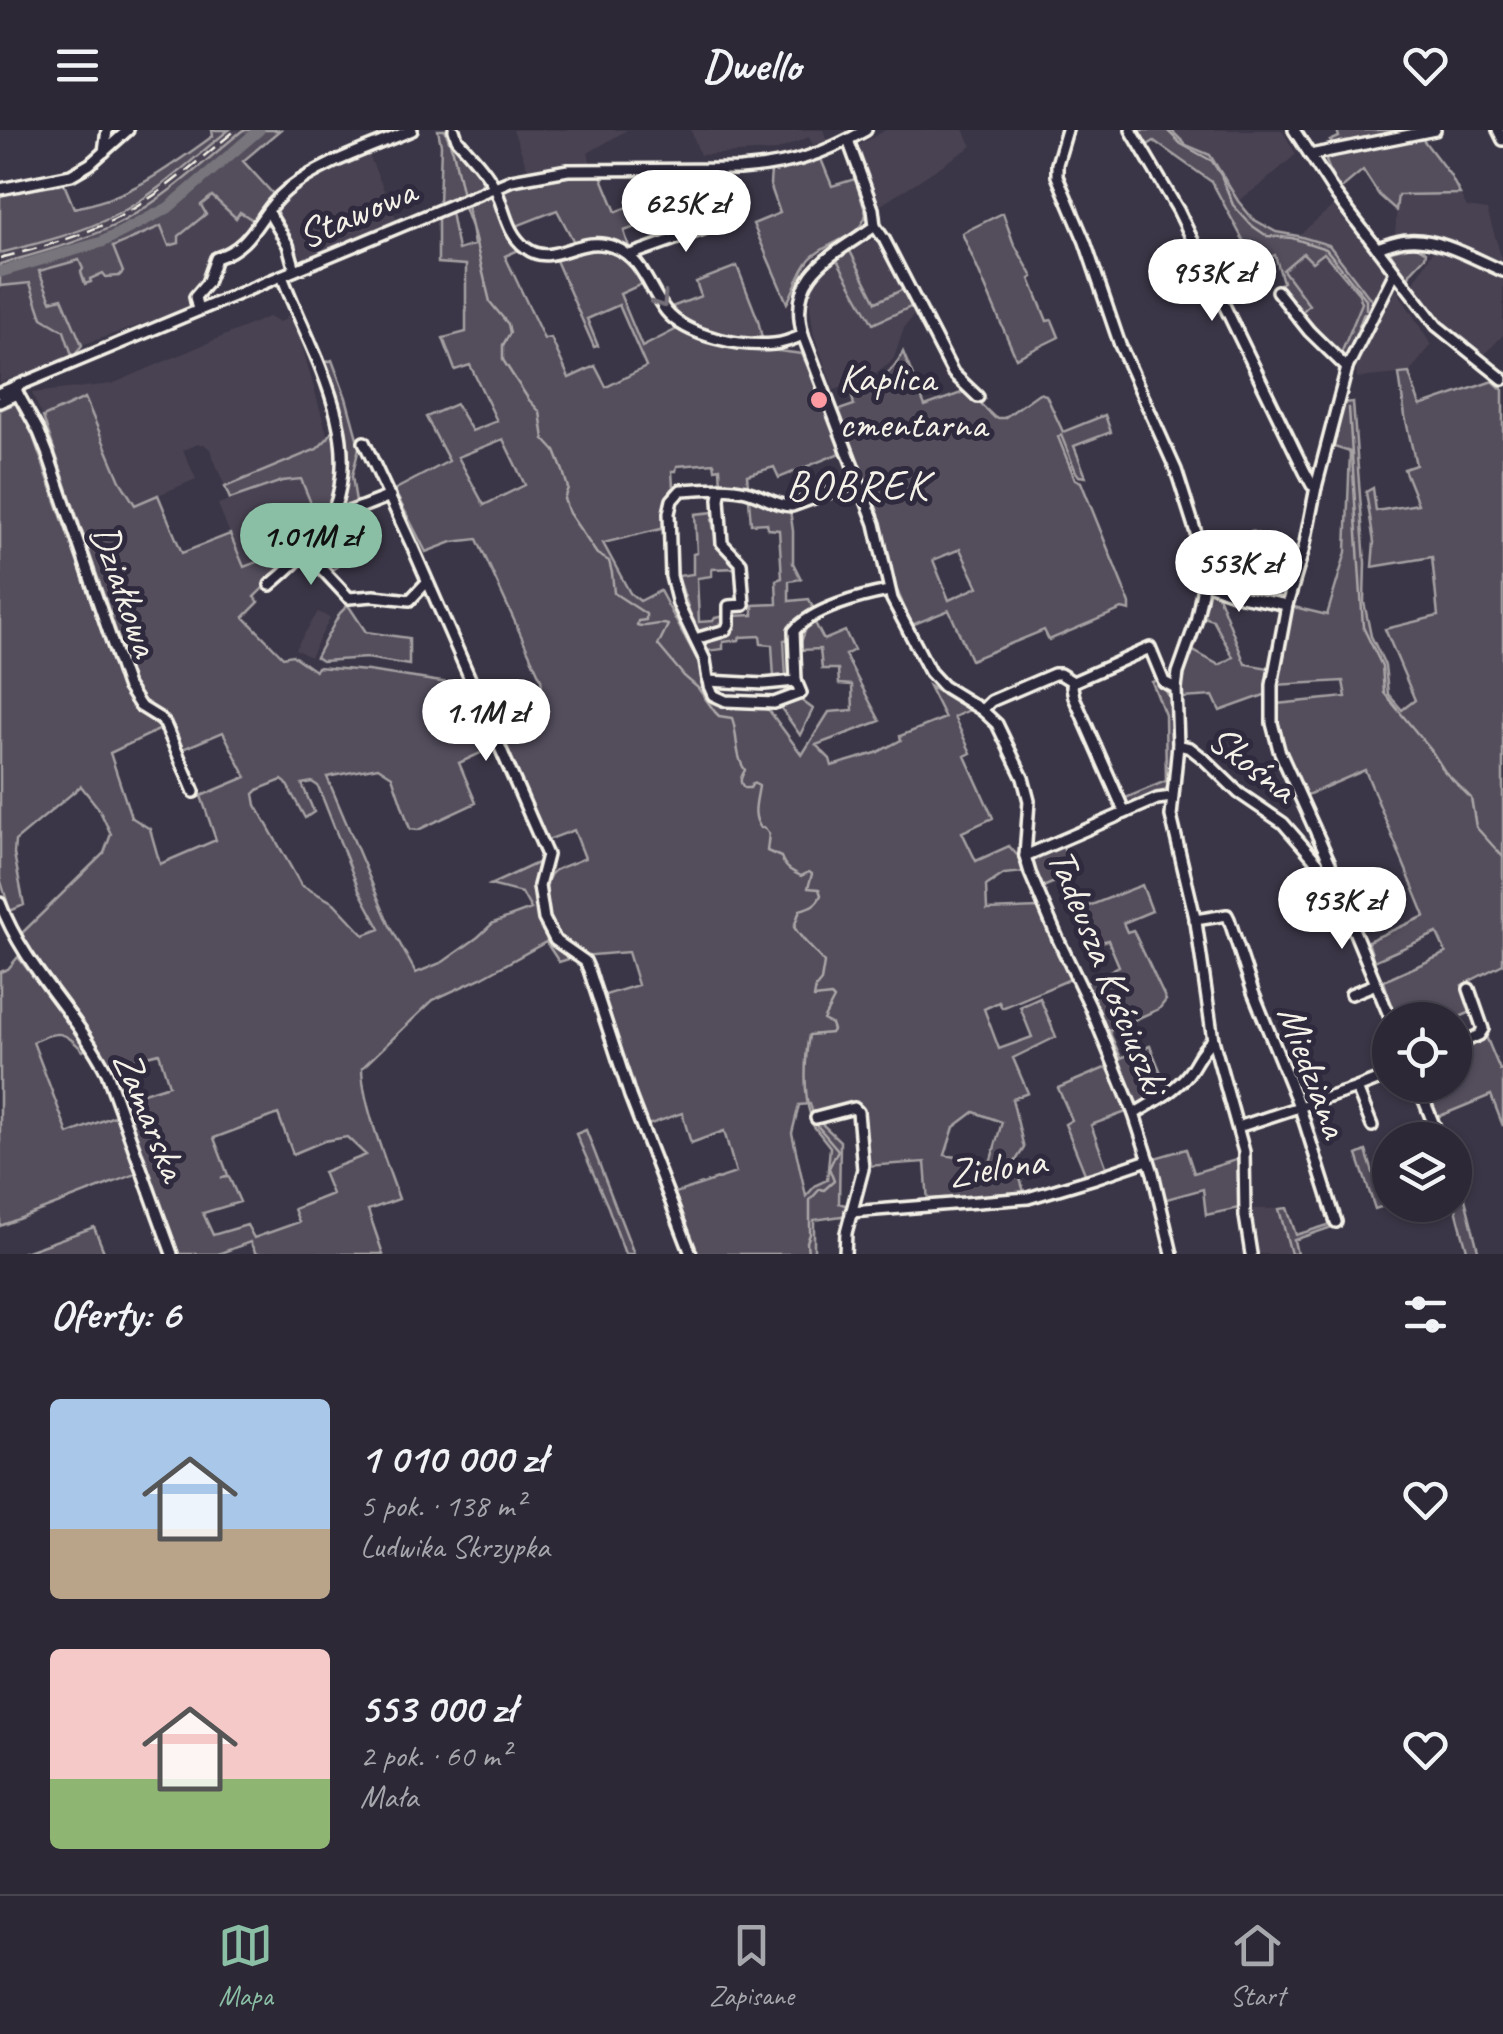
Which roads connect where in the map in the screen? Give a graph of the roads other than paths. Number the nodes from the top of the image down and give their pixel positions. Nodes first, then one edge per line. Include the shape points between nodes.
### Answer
1 (107, 130) edge
2 (412, 130) edge
3 (454, 130) edge
4 (866, 130) edge
5 (1067, 130) edge
6 (1130, 130) edge
7 (1294, 130) edge
8 (1434, 130) edge
9 (1498, 130) edge
10 (124, 133) edge
11 (848, 140) junction
12 (1503, 140) edge
13 (104, 153) junction
14 (1310, 155) junction
15 (494, 187) junction
16 (0, 189) edge
17 (268, 211) junction
18 (726, 221) dead end
19 (875, 226) junction
20 (1377, 248) junction
21 (630, 255) junction
22 (295, 270) junction
23 (1503, 271) edge
24 (1396, 272) junction
25 (282, 276) junction
26 (1277, 291) dead end
27 (198, 310) junction
28 (804, 335) junction
29 (1348, 368) junction
30 (1503, 379) edge
31 (17, 391) junction
32 (0, 392) edge
33 (978, 397) dead end
34 (0, 402) edge
35 (364, 442) dead end
36 (1322, 470) junction
37 (1305, 472) junction
38 (858, 482) junction
39 (1316, 486) junction
40 (721, 488) junction
41 (390, 496) junction
42 (333, 511) junction
43 (306, 552) junction
44 (427, 582) junction
45 (1203, 582) junction
46 (270, 585) dead end
47 (888, 592) junction
48 (1287, 606) junction
49 (695, 639) junction
50 (708, 681) junction
51 (796, 681) junction
52 (1073, 682) junction
53 (1176, 688) junction
54 (982, 710) junction
55 (1178, 746) junction
56 (194, 792) dead end
57 (1172, 797) junction
58 (1125, 813) junction
59 (1027, 836) junction
60 (1043, 850) junction
61 (1025, 856) junction
62 (1332, 870) junction
63 (0, 903) edge
64 (1195, 920) junction
65 (1376, 984) junction
66 (1469, 988) dead end
67 (1352, 994) dead end
68 (1384, 1002) edge
69 (1472, 1038) edge
70 (1213, 1040) junction
71 (1372, 1082) edge
72 (1358, 1088) junction
73 (1299, 1108) junction
74 (1134, 1114) junction
75 (816, 1118) dead end
76 (1372, 1126) dead end
77 (1238, 1127) junction
78 (1148, 1160) junction
79 (851, 1212) junction
80 (1336, 1222) dead end
81 (172, 1254) edge
82 (691, 1254) edge
83 (845, 1254) edge
84 (1172, 1254) edge
85 (1252, 1254) edge

1 - 10 street
1 - 13 street
2 - 17 street via 308,176
3 - 15 street
4 - 11 street, Stawowa
5 - 45 street via 1056,176 1176,470 1204,558
6 - 37 street via 1178,210
7 - 14 street
8 - 14 street
9 - 12 street
10 - 13 street
11 - 15 street, Stawowa via 768,167 568,170
11 - 19 street
13 - 16 street via 70,175
14 - 20 street
15 - 21 street via 515,238 533,253 550,256 594,242
15 - 22 street, Stawowa
17 - 22 street
17 - 27 street via 241,247 216,258 196,297
18 - 21 street
19 - 28 street via 817,266 799,309
19 - 33 street via 953,373
20 - 23 street via 1427,241
20 - 24 street
21 -> 28 street via 681,323 735,342 772,344
22 - 25 street, Stawowa
24 - 29 street
24 - 30 street via 1437,326
25 - 27 street, Stawowa
25 - 42 street via 341,430 342,475
26 - 29 street
27 - 31 street, Stawowa
28 - 38 street, Tadeusza Kościuszki
29 - 36 street
31 - 32 street, Stawowa
31 - 34 street
31 - 56 street, Działkowa via 49,458 127,686 165,724
35 - 41 street
36 - 37 street
36 - 39 street
37 - 39 street
38 - 40 street via 792,506
38 - 47 street, Tadeusza Kościuszki via 875,524
39 - 48 street
40 - 49 street via 722,544 741,563 744,605 729,606 726,630
40 - 49 street via 681,490 669,513 672,576
41 - 42 street via 349,512
41 - 44 street
42 - 43 street
43 - 44 street via 349,598 410,600
43 - 46 street
44 - 82 street via 548,855 539,886 544,919 589,970
45 - 48 street
45 - 53 street
47 - 51 street via 798,625
47 - 54 street, Tadeusza Kościuszki via 930,672
48 - 62 street via 1272,724
49 - 50 street
50 - 51 street
50 - 51 street via 713,695 726,701 774,704 801,693
52 - 53 street via 1150,648 1164,682
52 - 54 street via 1054,674
52 - 58 street
53 - 55 street
54 - 59 street, Tadeusza Kościuszki via 997,724 1023,778
55 - 57 street
55 - 62 street, Skośna via 1204,759 1283,823 1324,870
57 - 58 street
57 - 64 street
58 - 60 street
59 - 60 street
59 - 61 street, Tadeusza Kościuszki
60 - 61 street
61 - 74 street, Tadeusza Kościuszki
62 - 65 street
63 - 81 street, Zamarska via 25,954 107,1072
64 - 70 street
64 - 73 street, Miedziana via 1227,915
65 - 67 street
65 - 68 street
66 - 69 street via 1483,1029
70 - 74 street via 1181,1082
70 - 77 street
71 - 72 street
72 - 73 street
72 - 76 street
73 - 77 street
73 - 80 street, Miedziana
74 - 78 street, Tadeusza Kościuszki
75 - 79 street via 847,1108 858,1112 863,1169
77 - 85 street
78 - 79 street, Zielona via 1028,1198
78 - 84 street, Tadeusza Kościuszki
79 - 83 street

